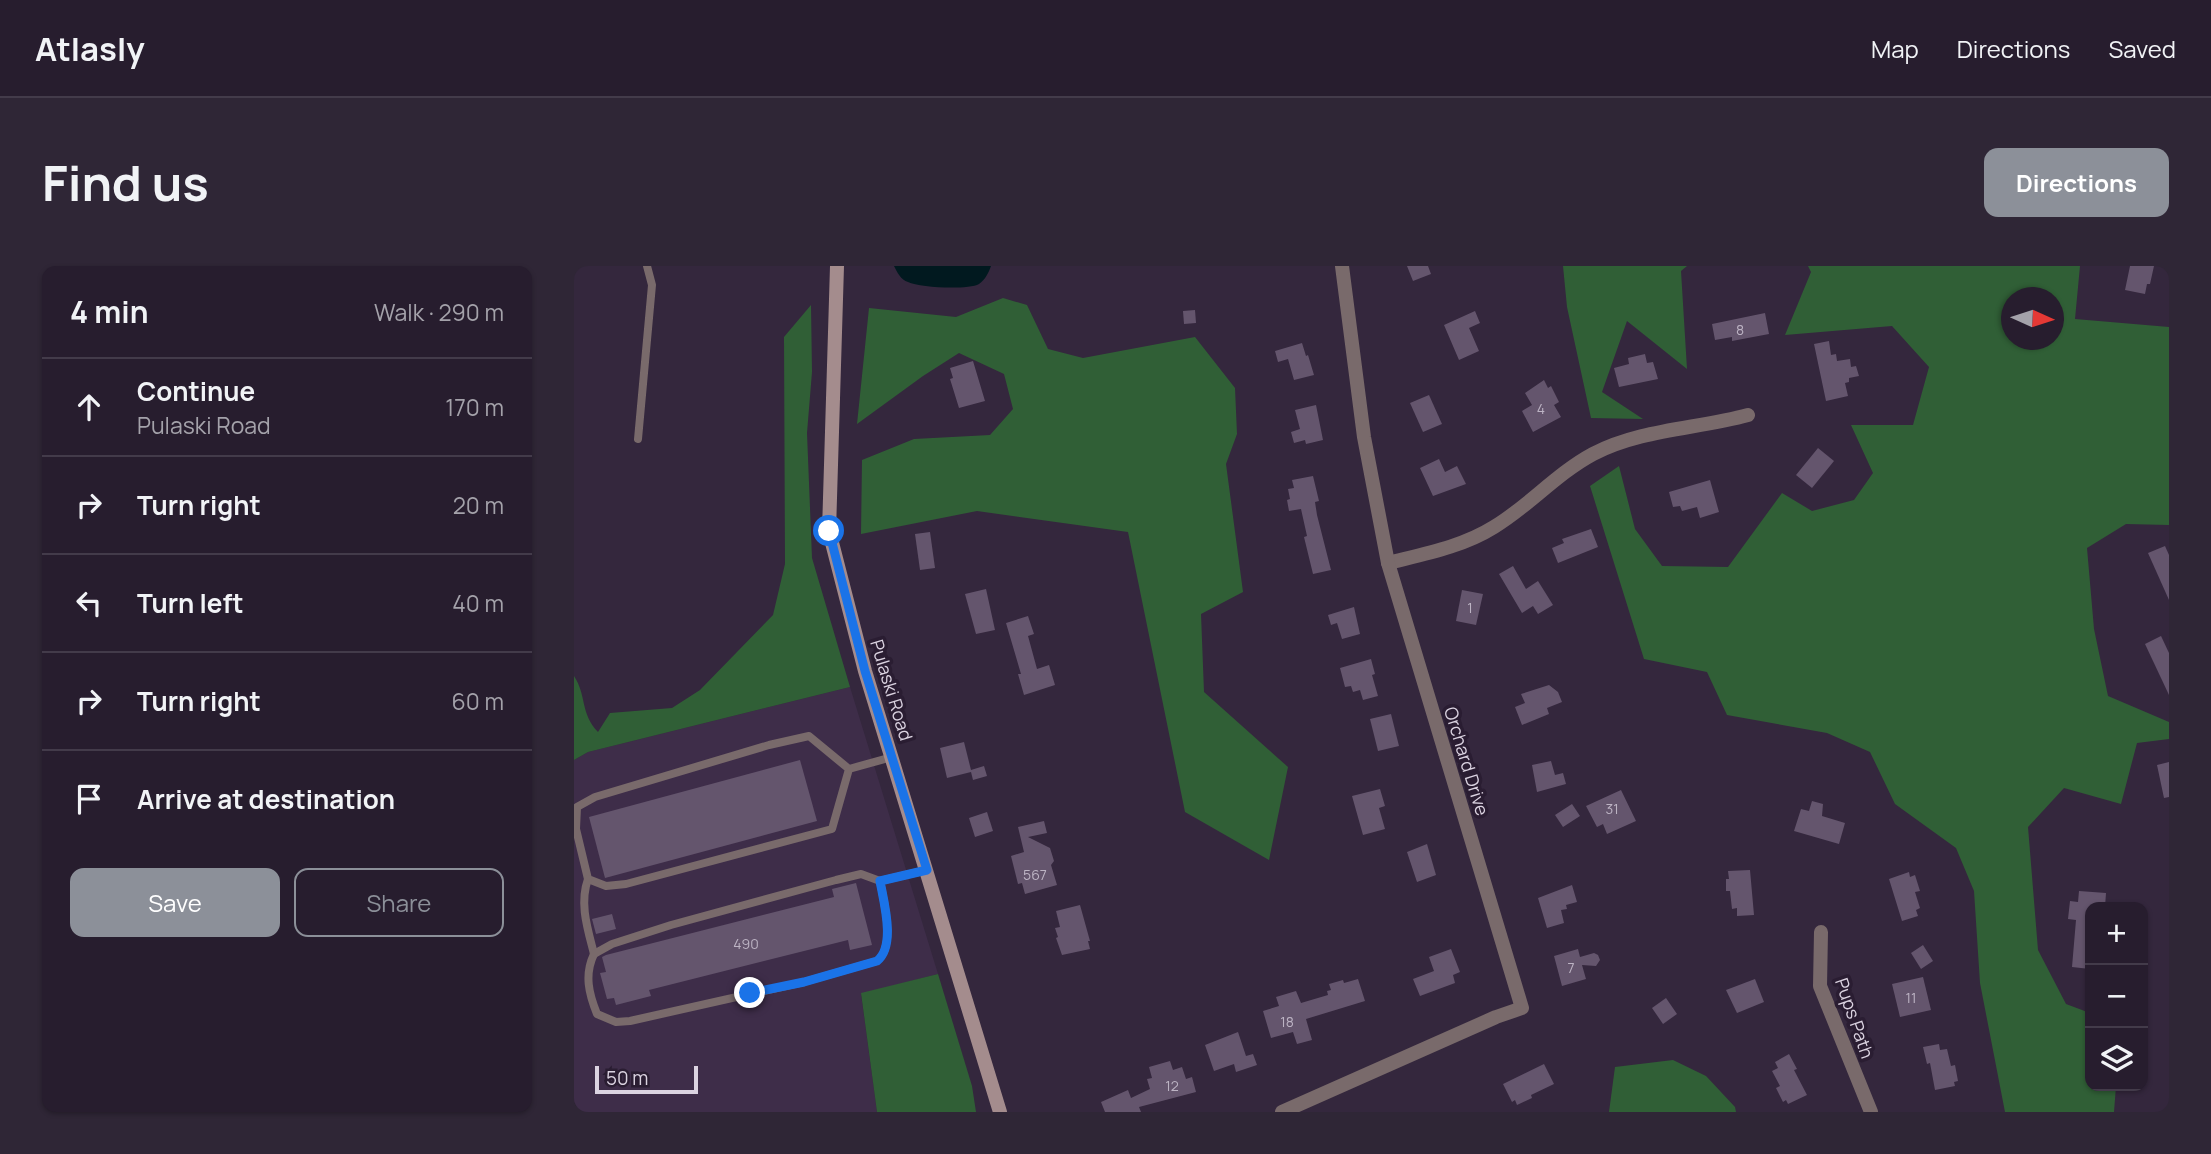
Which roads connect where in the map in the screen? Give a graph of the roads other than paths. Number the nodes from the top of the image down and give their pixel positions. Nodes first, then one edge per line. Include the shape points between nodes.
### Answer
1 (647, 266) edge
2 (837, 266) edge
3 (1342, 266) edge
4 (1748, 415) dead end
5 (638, 439) dead end
6 (1388, 563) junction
7 (892, 757) junction
8 (849, 769) junction
9 (927, 870) junction
10 (588, 879) junction
11 (880, 881) junction
12 (1821, 932) dead end
13 (594, 954) junction
14 (1000, 1112) edge
15 (1282, 1112) edge
16 (1871, 1112) edge

1 - 5 lane via 652,285
2 - 7 main road, Pulaski Road via 829,531
3 - 6 street, Orchard Drive via 1364,437
4 - 6 street via 1638,438 1595,453 1494,527 1465,542
6 - 15 street, Orchard Drive via 1522,1008
7 - 8 lane
7 - 9 main road, Pulaski Road
8 - 10 lane via 832,829 626,884 606,886
8 - 10 lane via 809,736 595,797 577,807 576,829
9 - 11 lane
9 - 14 main road, Pulaski Road
10 - 13 lane via 585,919
11 - 13 lane via 861,874 836,880 671,925
11 - 13 lane via 888,942 883,957 804,982 616,1022 597,1014 589,992
12 - 16 street, Pups Path via 1820,986

